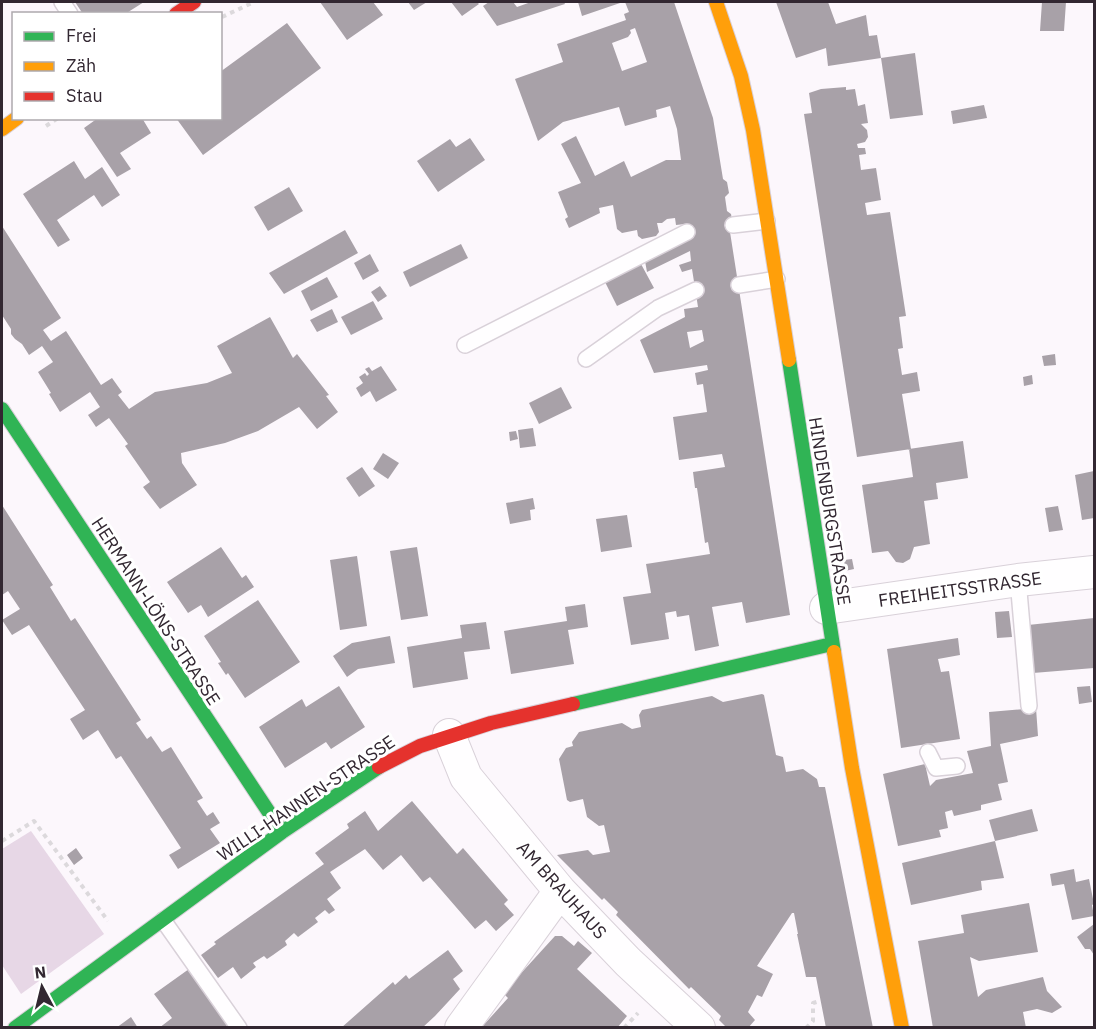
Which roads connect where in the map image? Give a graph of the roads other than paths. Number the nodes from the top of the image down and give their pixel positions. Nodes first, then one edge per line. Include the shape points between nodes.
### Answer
1 (194, 2) edge
2 (716, 2) edge
3 (179, 12) edge
4 (14, 120) edge
5 (2, 129) edge
6 (767, 221) junction
7 (733, 225) dead end
8 (687, 232) dead end
9 (777, 279) junction
10 (738, 285) dead end
11 (696, 290) dead end
12 (465, 345) dead end
13 (586, 359) dead end
14 (6, 425) edge
15 (1095, 572) edge
16 (1018, 580) junction
17 (826, 608) junction
18 (832, 644) junction
19 (1029, 706) dead end
20 (449, 735) junction
21 (928, 752) dead end
22 (957, 766) dead end
23 (282, 832) junction
24 (560, 891) junction
25 (163, 920) junction
26 (15, 1028) edge
27 (239, 1028) edge
28 (461, 1028) edge
29 (699, 1028) edge
30 (902, 1028) edge

1 - 3 street
2 - 6 street, HINDENBURGSTRASSE via 745,92
4 - 5 street
6 - 7 lane
6 - 9 street, HINDENBURGSTRASSE
8 - 12 lane
9 - 10 lane
9 - 17 street, HINDENBURGSTRASSE
11 - 13 lane via 658,308
14 - 23 street, HERMANN-LÖNS-STRASSE
15 - 16 street, FREIHEITSSTRASSE
16 - 17 street, FREIHEITSSTRASSE
16 - 19 lane
17 - 18 street, HINDENBURGSTRASSE
18 - 20 street, WILLI-HANNEN-STRASSE
18 - 30 street, HINDENBURGSTRASSE
20 - 23 street, WILLI-HANNEN-STRASSE via 389,760
20 - 24 street, AM BRAUHAUS via 466,777
21 - 22 lane via 936,768
23 - 25 street, WILLI-HANNEN-STRASSE
24 - 28 street
24 - 29 street, AM BRAUHAUS
25 - 26 street, WILLI-HANNEN-STRASSE
25 - 27 lane

